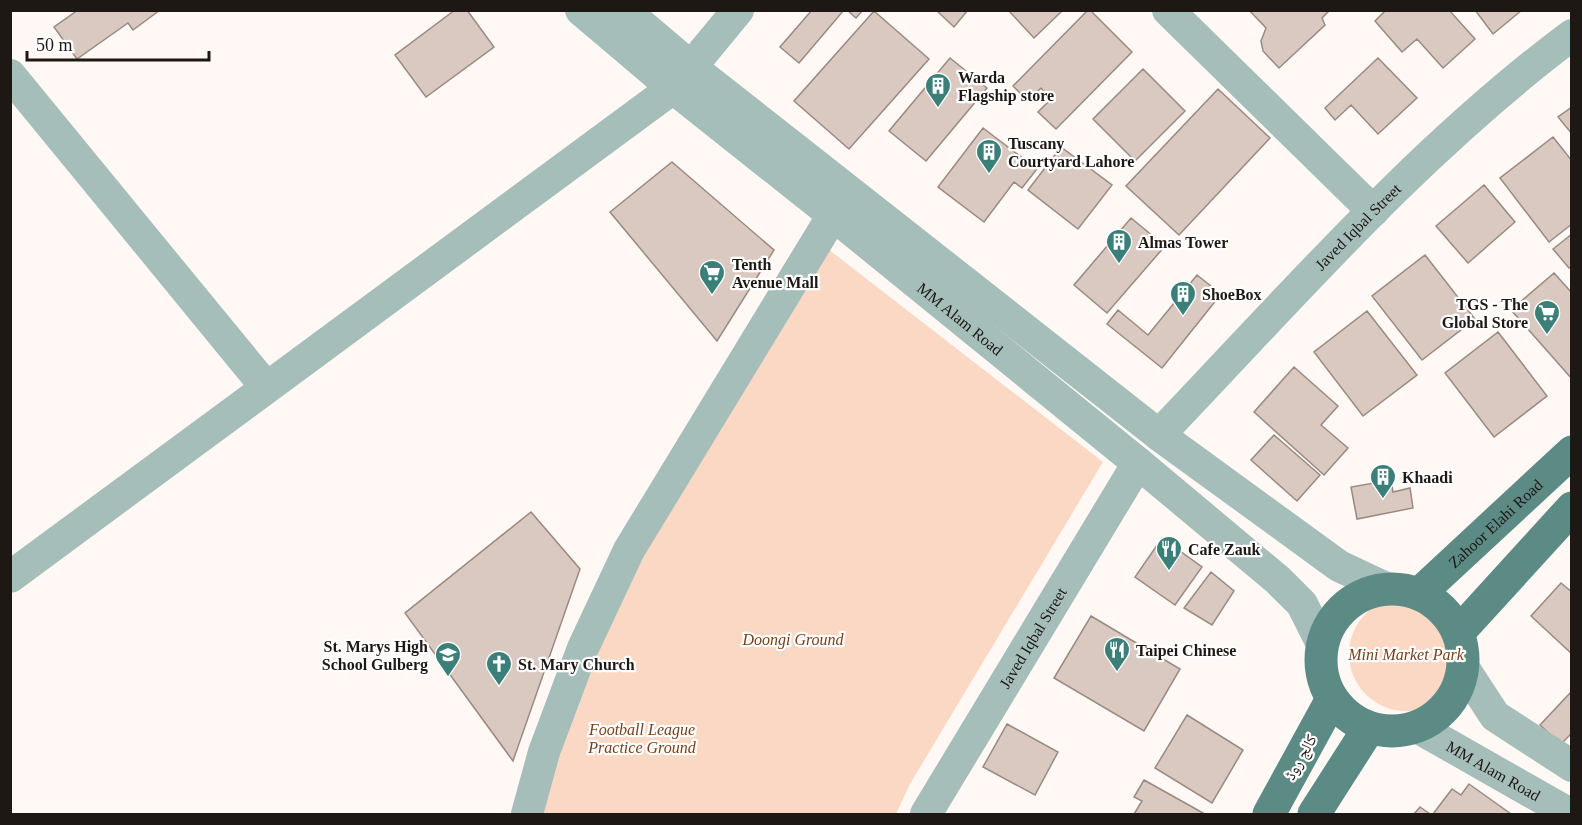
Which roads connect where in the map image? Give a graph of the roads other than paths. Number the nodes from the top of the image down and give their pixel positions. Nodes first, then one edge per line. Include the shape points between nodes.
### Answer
1 (580, 10) edge
2 (624, 10) edge
3 (738, 10) edge
4 (1167, 10) edge
5 (1572, 35) edge
6 (10, 75) edge
7 (682, 77) junction
8 (1373, 211) junction
9 (833, 216) junction
10 (267, 387) junction
11 (1159, 435) junction
12 (1572, 452) edge
13 (1138, 463) junction
14 (1572, 508) edge
15 (10, 577) edge
16 (1403, 592) junction
17 (1458, 633) junction
18 (1323, 644) junction
19 (1463, 667) junction
20 (1332, 699) junction
21 (1417, 727) junction
22 (1369, 728) junction
23 (1572, 766) edge
24 (527, 814) edge
25 (926, 814) edge
26 (1269, 814) edge
27 (1314, 814) edge
28 (1570, 814) edge

1 - 7 street, MM Alam Road
2 - 7 street, MM Alam Road
3 - 7 street
4 - 8 street
5 - 8 street, Javed Iqbal Street via 1453,133
6 - 10 street
7 - 9 street, MM Alam Road
7 - 10 street
7 - 11 street, MM Alam Road
8 - 11 street, Javed Iqbal Street
9 - 13 street, MM Alam Road
9 - 24 street via 628,550 583,648 544,752
10 - 15 street
11 - 16 street, MM Alam Road via 1339,566
12 - 16 main road, Zahoor Elahi Road
13 - 18 street, MM Alam Road via 1278,580 1302,604
13 - 25 street, Javed Iqbal Street
14 - 17 main road
16 - 17 main road via 1435,604
16 - 18 main road via 1366,594 1346,606 1331,623
17 - 19 main road
18 - 20 main road via 1321,672
19 - 21 main road via 1448,704
19 - 23 street via 1495,716
20 - 22 main road via 1342,712
20 - 26 main road, کالج روڈ
21 - 22 main road via 1385,732
21 - 28 street, MM Alam Road
22 - 27 main road

